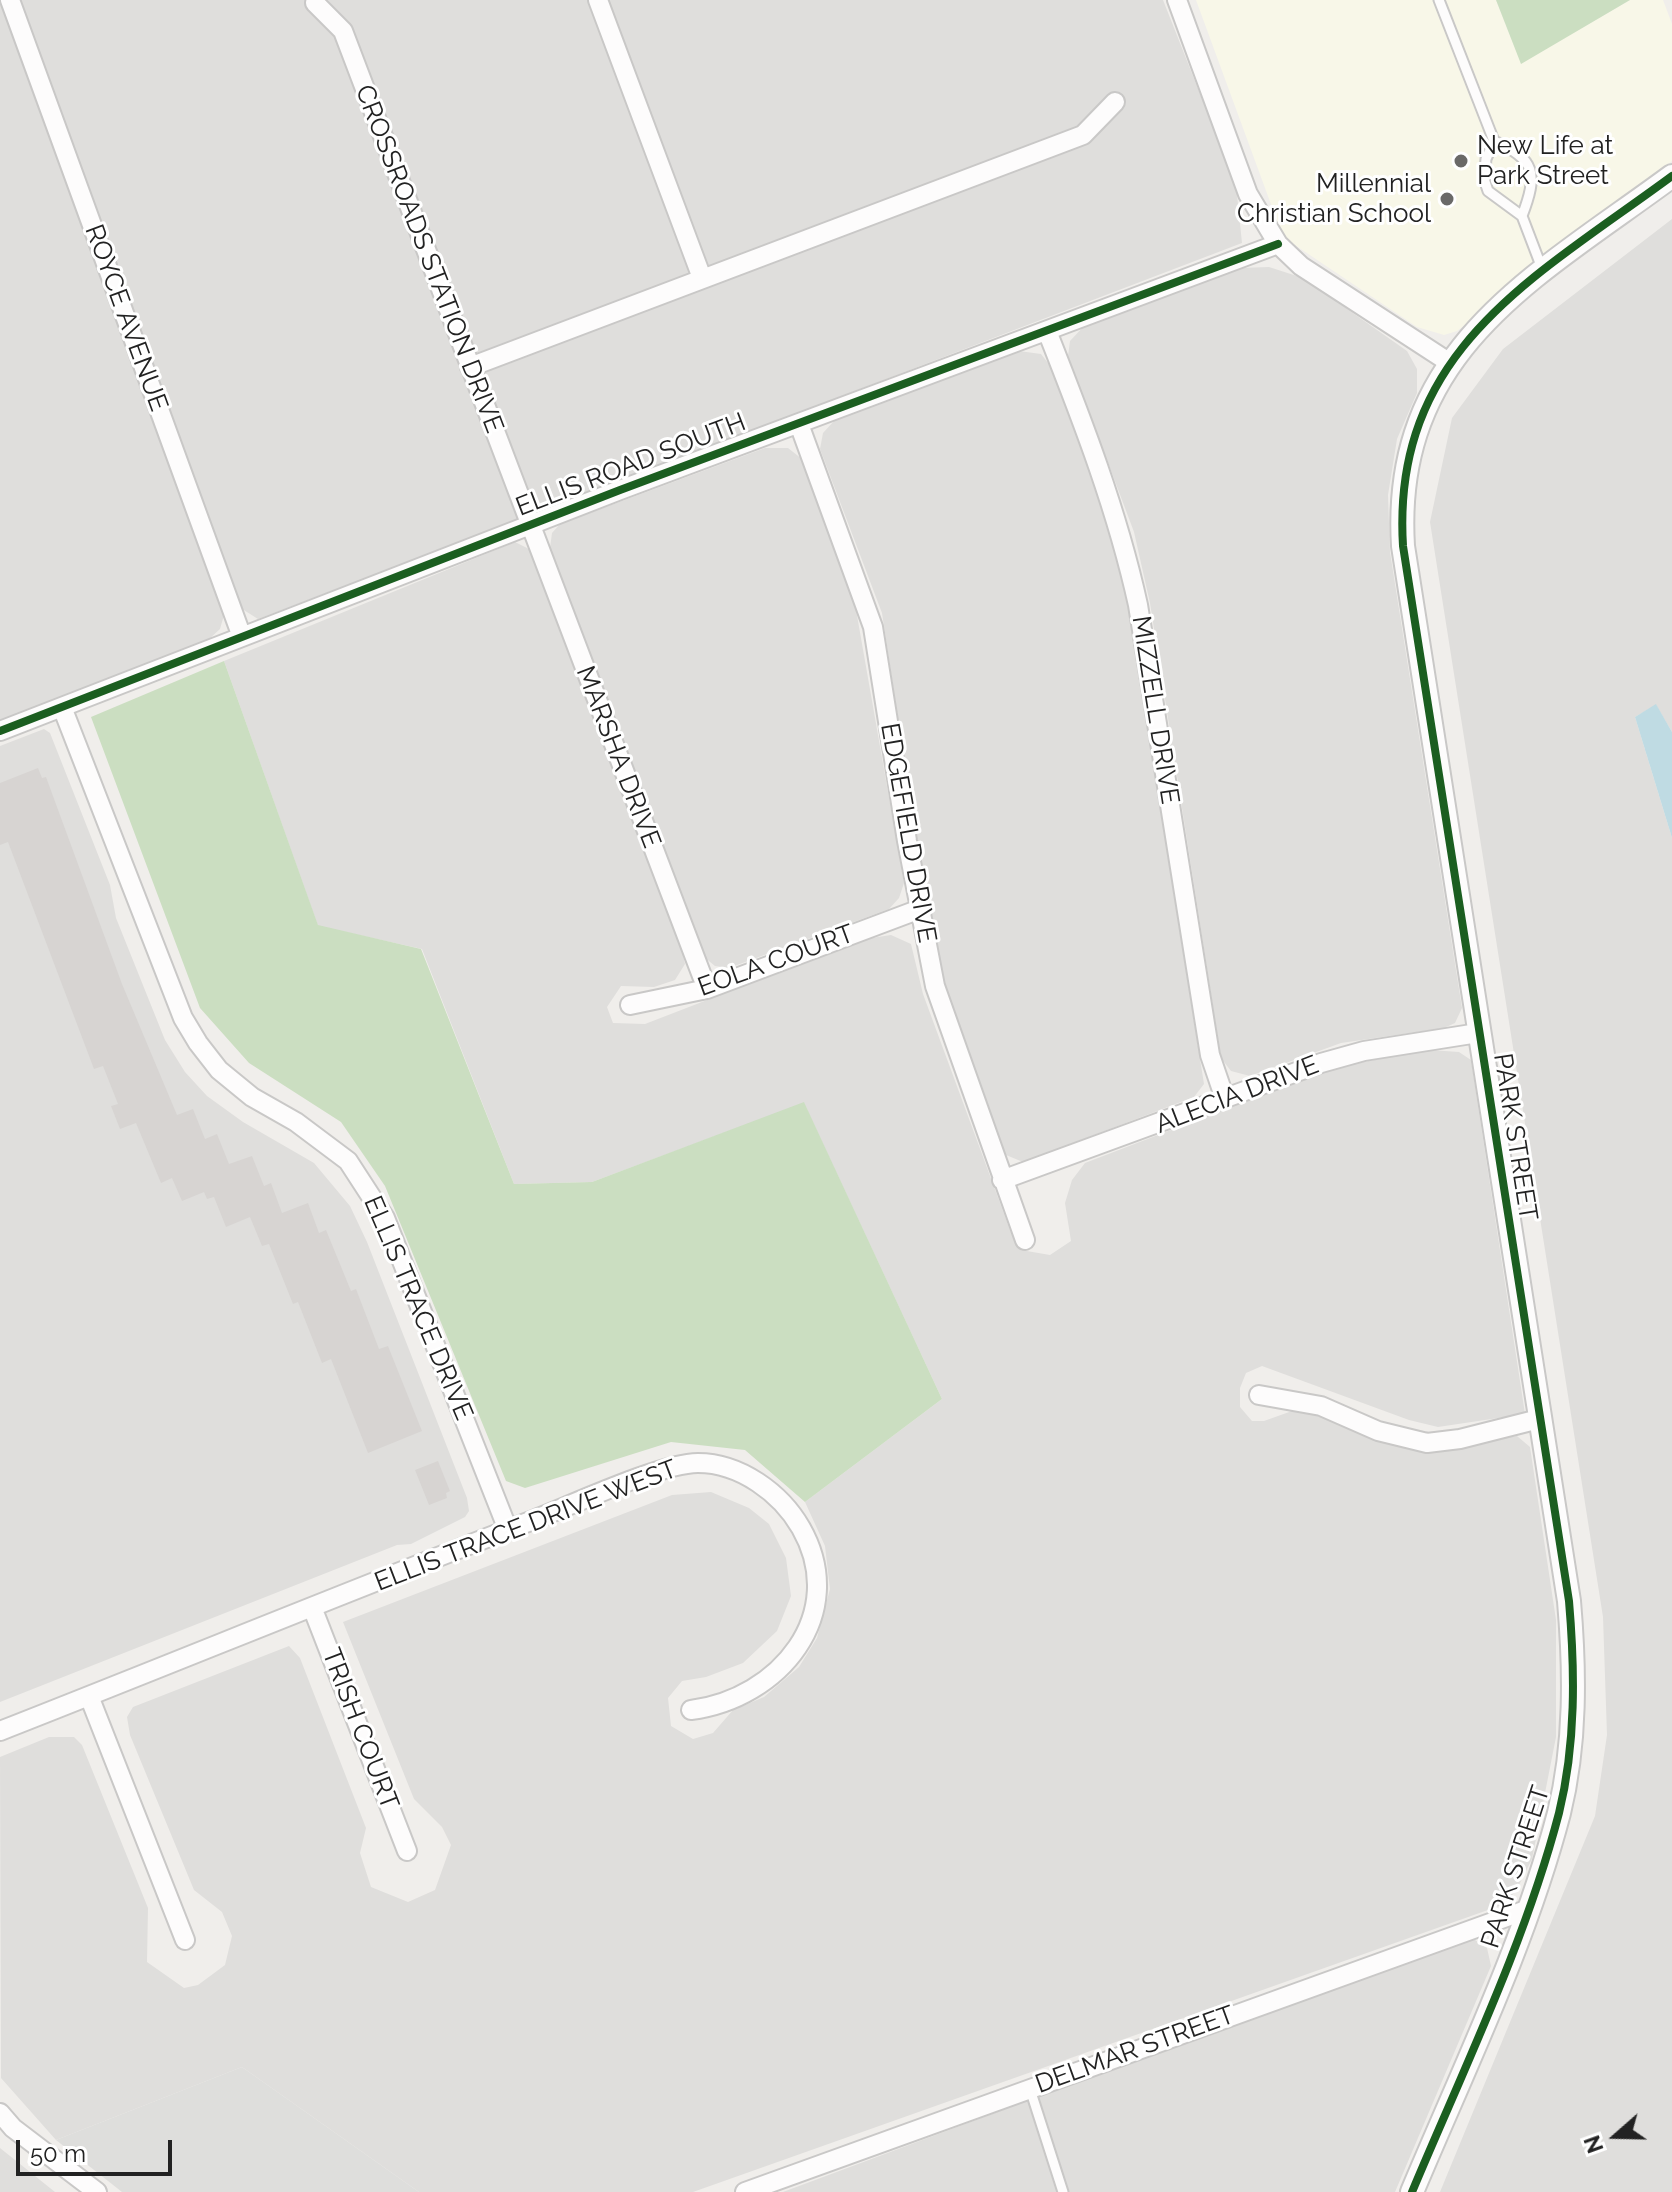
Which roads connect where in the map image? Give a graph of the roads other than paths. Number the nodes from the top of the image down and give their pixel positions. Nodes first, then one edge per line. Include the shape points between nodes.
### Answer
1 (10, 0) edge
2 (598, 0) edge
3 (1177, 0) edge
4 (1439, 0) edge
5 (315, 3) dead end
6 (1115, 102) dead end
7 (1494, 141) junction
8 (1672, 176) edge
9 (1522, 216) junction
10 (1278, 244) junction
11 (1543, 271) junction
12 (702, 278) junction
13 (1047, 331) junction
14 (1450, 363) junction
15 (470, 367) junction
16 (799, 424) junction
17 (530, 525) junction
18 (242, 637) junction
19 (62, 707) junction
20 (0, 731) edge
21 (920, 909) junction
22 (707, 989) junction
23 (630, 1005) dead end
24 (1478, 1033) junction
25 (1225, 1099) junction
26 (1002, 1180) junction
27 (1025, 1240) dead end
28 (1259, 1395) dead end
29 (1539, 1419) junction
30 (508, 1530) junction
31 (312, 1607) junction
32 (89, 1696) junction
33 (691, 1710) dead end
34 (0, 1731) edge
35 (407, 1851) dead end
36 (1526, 1910) junction
37 (185, 1940) dead end
38 (1030, 2089) junction
39 (0, 2113) edge
40 (97, 2192) edge
41 (745, 2192) edge
42 (1063, 2192) edge
43 (1412, 2192) edge

1 - 18 street, ROYCE AVENUE
2 - 12 street
3 - 10 street via 1248,194
4 - 7 lane
5 - 15 street, CROSSROADS STATION DRIVE via 343,31
6 - 12 street via 1083,135
7 - 9 lane via 1486,159 1488,191
7 - 9 lane via 1516,151 1530,169 1533,178
8 - 11 street, PARK STREET
9 - 11 lane
10 - 13 street, ELLIS ROAD SOUTH
10 - 14 street via 1301,266
11 - 14 street, PARK STREET via 1498,307
12 - 15 street
13 - 16 street, ELLIS ROAD SOUTH
13 - 25 street, MIZZELL DRIVE via 1124,543 1210,1055
14 - 24 street, PARK STREET via 1425,404 1411,442 1400,509
15 - 17 street, CROSSROADS STATION DRIVE
16 - 17 street, ELLIS ROAD SOUTH
16 - 21 street, EDGEFIELD DRIVE via 873,627
17 - 18 street, ELLIS ROAD SOUTH
17 - 22 street, MARSHA DRIVE
18 - 19 street, ELLIS ROAD SOUTH
19 - 20 street, ELLIS ROAD SOUTH
19 - 30 street, ELLIS TRACE DRIVE via 183,1018 219,1070 327,1143 367,1186 385,1218
21 - 22 street, EOLA COURT
21 - 26 street, EDGEFIELD DRIVE via 935,986
22 - 23 street, EOLA COURT
24 - 25 street, ALECIA DRIVE via 1364,1051
24 - 29 street, PARK STREET
25 - 26 street, ALECIA DRIVE
26 - 27 street, EDGEFIELD DRIVE
28 - 29 street via 1321,1406 1378,1431 1427,1443
29 - 36 street, PARK STREET via 1569,1601 1574,1692 1559,1811
30 - 31 street, ELLIS TRACE DRIVE WEST
30 - 33 street, ELLIS TRACE DRIVE WEST via 696,1463 748,1476 785,1505 803,1531 816,1577 814,1609 804,1638 772,1677 748,1694
31 - 32 street, ELLIS TRACE DRIVE WEST
31 - 35 street, TRISH COURT
32 - 34 street, ELLIS TRACE DRIVE WEST
32 - 37 street
36 - 38 street, DELMAR STREET
36 - 43 street, PARK STREET
38 - 41 street, DELMAR STREET
38 - 42 lane
39 - 40 street

